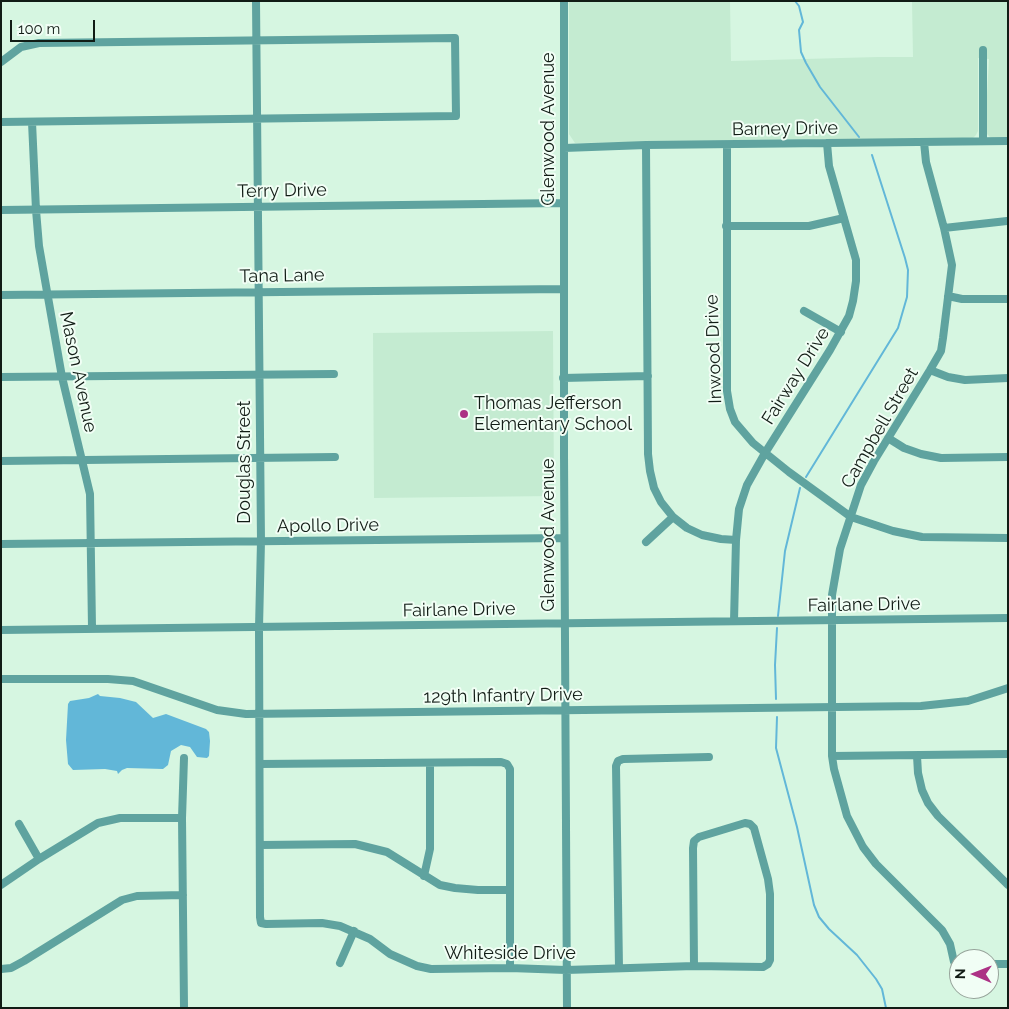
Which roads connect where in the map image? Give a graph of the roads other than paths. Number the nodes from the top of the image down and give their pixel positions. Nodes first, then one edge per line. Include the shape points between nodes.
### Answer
1 (256, 1) edge
2 (564, 1) edge
3 (256, 39) junction
4 (983, 50) dead end
5 (1, 62) edge
6 (257, 119) junction
7 (1, 122) edge
8 (32, 122) junction
9 (983, 141) junction
10 (1008, 141) edge
11 (924, 142) junction
12 (827, 143) junction
13 (646, 144) junction
14 (727, 145) junction
15 (564, 148) junction
16 (563, 204) junction
17 (258, 206) junction
18 (1, 210) edge
19 (36, 210) junction
20 (844, 218) junction
21 (1007, 221) edge
22 (726, 226) junction
23 (944, 228) junction
24 (563, 289) junction
25 (259, 291) junction
26 (1, 294) edge
27 (48, 294) junction
28 (948, 296) junction
29 (1008, 299) edge
30 (804, 310) dead end
31 (840, 332) junction
32 (930, 370) junction
33 (260, 374) junction
34 (334, 374) dead end
35 (648, 376) junction
36 (1, 377) edge
37 (62, 377) junction
38 (563, 378) junction
39 (1008, 378) edge
40 (888, 438) junction
41 (765, 453) junction
42 (335, 457) dead end
43 (1008, 457) edge
44 (260, 458) junction
45 (82, 459) junction
46 (1, 461) edge
47 (673, 517) junction
48 (851, 517) junction
49 (564, 538) junction
50 (1008, 538) edge
51 (736, 540) junction
52 (261, 541) junction
53 (646, 542) dead end
54 (91, 543) junction
55 (1, 544) edge
56 (1008, 618) edge
57 (832, 620) junction
58 (734, 621) junction
59 (564, 624) junction
60 (92, 628) junction
61 (259, 628) junction
62 (1, 630) edge
63 (1, 679) edge
64 (1008, 688) edge
65 (832, 707) junction
66 (566, 710) junction
67 (260, 714) junction
68 (1008, 754) edge
69 (832, 756) junction
70 (917, 756) junction
71 (709, 757) dead end
72 (184, 758) dead end
73 (260, 764) junction
74 (430, 764) junction
75 (182, 818) junction
76 (19, 824) dead end
77 (260, 845) junction
78 (39, 860) junction
79 (424, 876) junction
80 (1, 885) edge
81 (1008, 886) edge
82 (510, 890) junction
83 (183, 895) junction
84 (261, 923) joint
85 (354, 931) junction
86 (952, 949) edge
87 (340, 963) dead end
88 (694, 966) junction
89 (510, 968) junction
90 (619, 968) junction
91 (1, 969) edge
92 (566, 970) junction
93 (184, 1007) edge
94 (567, 1008) edge

1 - 3 street, Douglas Street
2 - 15 street, Glenwood Avenue
3 - 5 street via 39,43 21,48
3 - 6 street, Douglas Street
3 - 6 street via 455,38 456,116
4 - 9 street
6 - 8 street
6 - 17 street, Douglas Street
7 - 8 street
8 - 19 street, Mason Avenue
9 - 10 street, Barney Drive
9 - 11 street, Barney Drive
11 - 12 street, Barney Drive
11 - 23 street, Campbell Street via 926,162
12 - 14 street, Barney Drive
12 - 20 street, Fairway Drive via 829,166
13 - 14 street, Barney Drive
13 - 15 street, Barney Drive
13 - 35 street
14 - 22 street, Inwood Drive
15 - 16 street, Glenwood Avenue
16 - 17 street, Terry Drive
16 - 24 street, Glenwood Avenue
17 - 19 street, Terry Drive
17 - 25 street, Douglas Street
18 - 19 street, Terry Drive
19 - 27 street, Mason Avenue
20 - 22 street via 809,226
20 - 31 street, Fairway Drive via 856,260 856,281 849,316
21 - 23 street
22 - 41 street, Inwood Drive via 727,391 730,409 742,433
23 - 28 street, Campbell Street via 952,265
24 - 25 street, Tana Lane
24 - 38 street, Glenwood Avenue
25 - 27 street, Tana Lane
25 - 33 street, Douglas Street
26 - 27 street, Tana Lane
27 - 37 street, Mason Avenue
28 - 29 street
28 - 32 street, Campbell Street via 941,351
30 - 31 street
31 - 41 street, Fairway Drive
32 - 39 street via 965,380
32 - 40 street, Campbell Street
33 - 34 street
33 - 37 street
33 - 44 street, Douglas Street
35 - 38 street
35 - 47 street via 650,471 661,502
36 - 37 street
37 - 45 street, Mason Avenue
38 - 49 street, Glenwood Avenue
40 - 43 street via 904,448 941,458
40 - 48 street, Campbell Street via 861,485
41 - 48 street, Inwood Drive
41 - 51 street, Fairway Drive via 739,508
42 - 44 street
44 - 45 street
44 - 52 street, Douglas Street
45 - 46 street
45 - 54 street, Mason Avenue via 90,494
47 - 51 street via 702,535
47 - 53 street
48 - 50 street, Inwood Drive via 922,537
48 - 57 street, Campbell Street via 840,549 832,595
49 - 52 street, Apollo Drive
49 - 59 street, Glenwood Avenue
51 - 58 street, Fairway Drive
52 - 54 street, Apollo Drive
52 - 61 street, Douglas Street
54 - 55 street, Apollo Drive
54 - 60 street, Mason Avenue
56 - 57 street, Fairlane Drive
57 - 58 street, Fairlane Drive
57 - 65 street, Campbell Street
58 - 59 street, Fairlane Drive
59 - 61 street, Fairlane Drive
59 - 66 street, Glenwood Avenue
60 - 61 street, Fairlane Drive
60 - 62 street, Fairlane Drive
61 - 67 street, Douglas Street
63 - 67 street, 129th Infantry Drive via 133,681 217,710
64 - 65 street, 129th Infantry Drive via 968,701 944,704
65 - 66 street, 129th Infantry Drive
65 - 69 street, Campbell Street
66 - 67 street, 129th Infantry Drive
66 - 92 street, Glenwood Avenue
67 - 73 street, Douglas Street
68 - 70 street
69 - 70 street
69 - 86 street, Campbell Street via 847,816 863,847 942,930
70 - 81 street via 918,773 928,803
71 - 90 street via 618,761
72 - 75 street
73 - 74 street
73 - 77 street, Douglas Street
74 - 79 street via 430,849
74 - 82 street via 507,764 510,769
75 - 78 street via 104,821
75 - 83 street
76 - 78 street
77 - 79 street via 355,844 387,852
77 - 84 street, Douglas Street
78 - 80 street
79 - 82 street via 440,885 455,888
82 - 89 street
83 - 91 street via 137,896 122,900 24,961
83 - 93 street
84 - 85 street, Whiteside Drive via 322,923
85 - 87 street
85 - 89 street, Whiteside Drive via 390,954 417,966 431,969
88 - 88 street, Whiteside Drive via 763,967 770,960 768,879 754,828 750,824 694,841
88 - 90 street, Whiteside Drive
89 - 92 street, Whiteside Drive
90 - 92 street, Whiteside Drive
92 - 94 street, Glenwood Avenue

